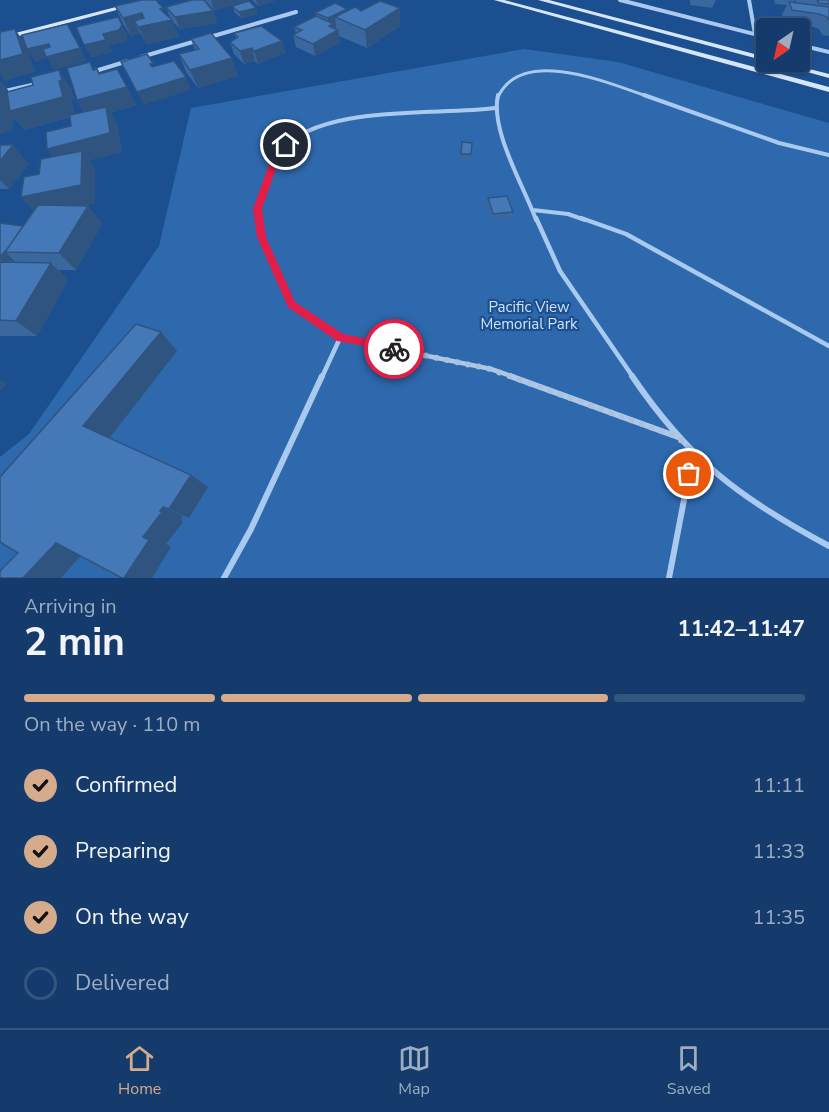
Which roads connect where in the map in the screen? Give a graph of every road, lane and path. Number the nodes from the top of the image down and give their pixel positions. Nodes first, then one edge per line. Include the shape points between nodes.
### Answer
1 (151, 0) edge
2 (497, 0) edge
3 (541, 0) edge
4 (620, 0) edge
5 (749, 0) edge
6 (633, 2) edge
7 (296, 12) dead end
8 (756, 34) joint
9 (0, 39) edge
10 (810, 47) edge
11 (829, 52) edge
12 (756, 56) edge
13 (810, 71) edge
14 (88, 73) edge
15 (829, 76) edge
16 (46, 82) edge
17 (829, 90) edge
18 (0, 92) edge
19 (495, 108) junction
20 (829, 155) edge
21 (533, 210) junction
22 (340, 338) junction
23 (829, 346) edge
24 (678, 437) junction
25 (693, 453) junction
26 (829, 546) edge
27 (224, 578) edge
28 (669, 578) edge

1 - 9 main road
2 - 17 main road
3 - 12 main road
4 - 6 street
5 - 8 street
6 - 8 street
7 - 14 street
10 - 11 street
13 - 15 main road
16 - 18 street
19 - 20 lane via 498,94 506,85 527,74 581,73 779,143
19 - 21 lane via 507,150
19 - 22 lane via 404,112 324,124 295,136 277,153 257,209 261,237 292,304
21 - 23 lane via 568,214 626,234
21 - 24 lane via 550,253
22 - 24 lane via 490,369
22 - 27 lane via 251,530
24 - 25 lane
25 - 26 lane via 755,504
25 - 28 lane

